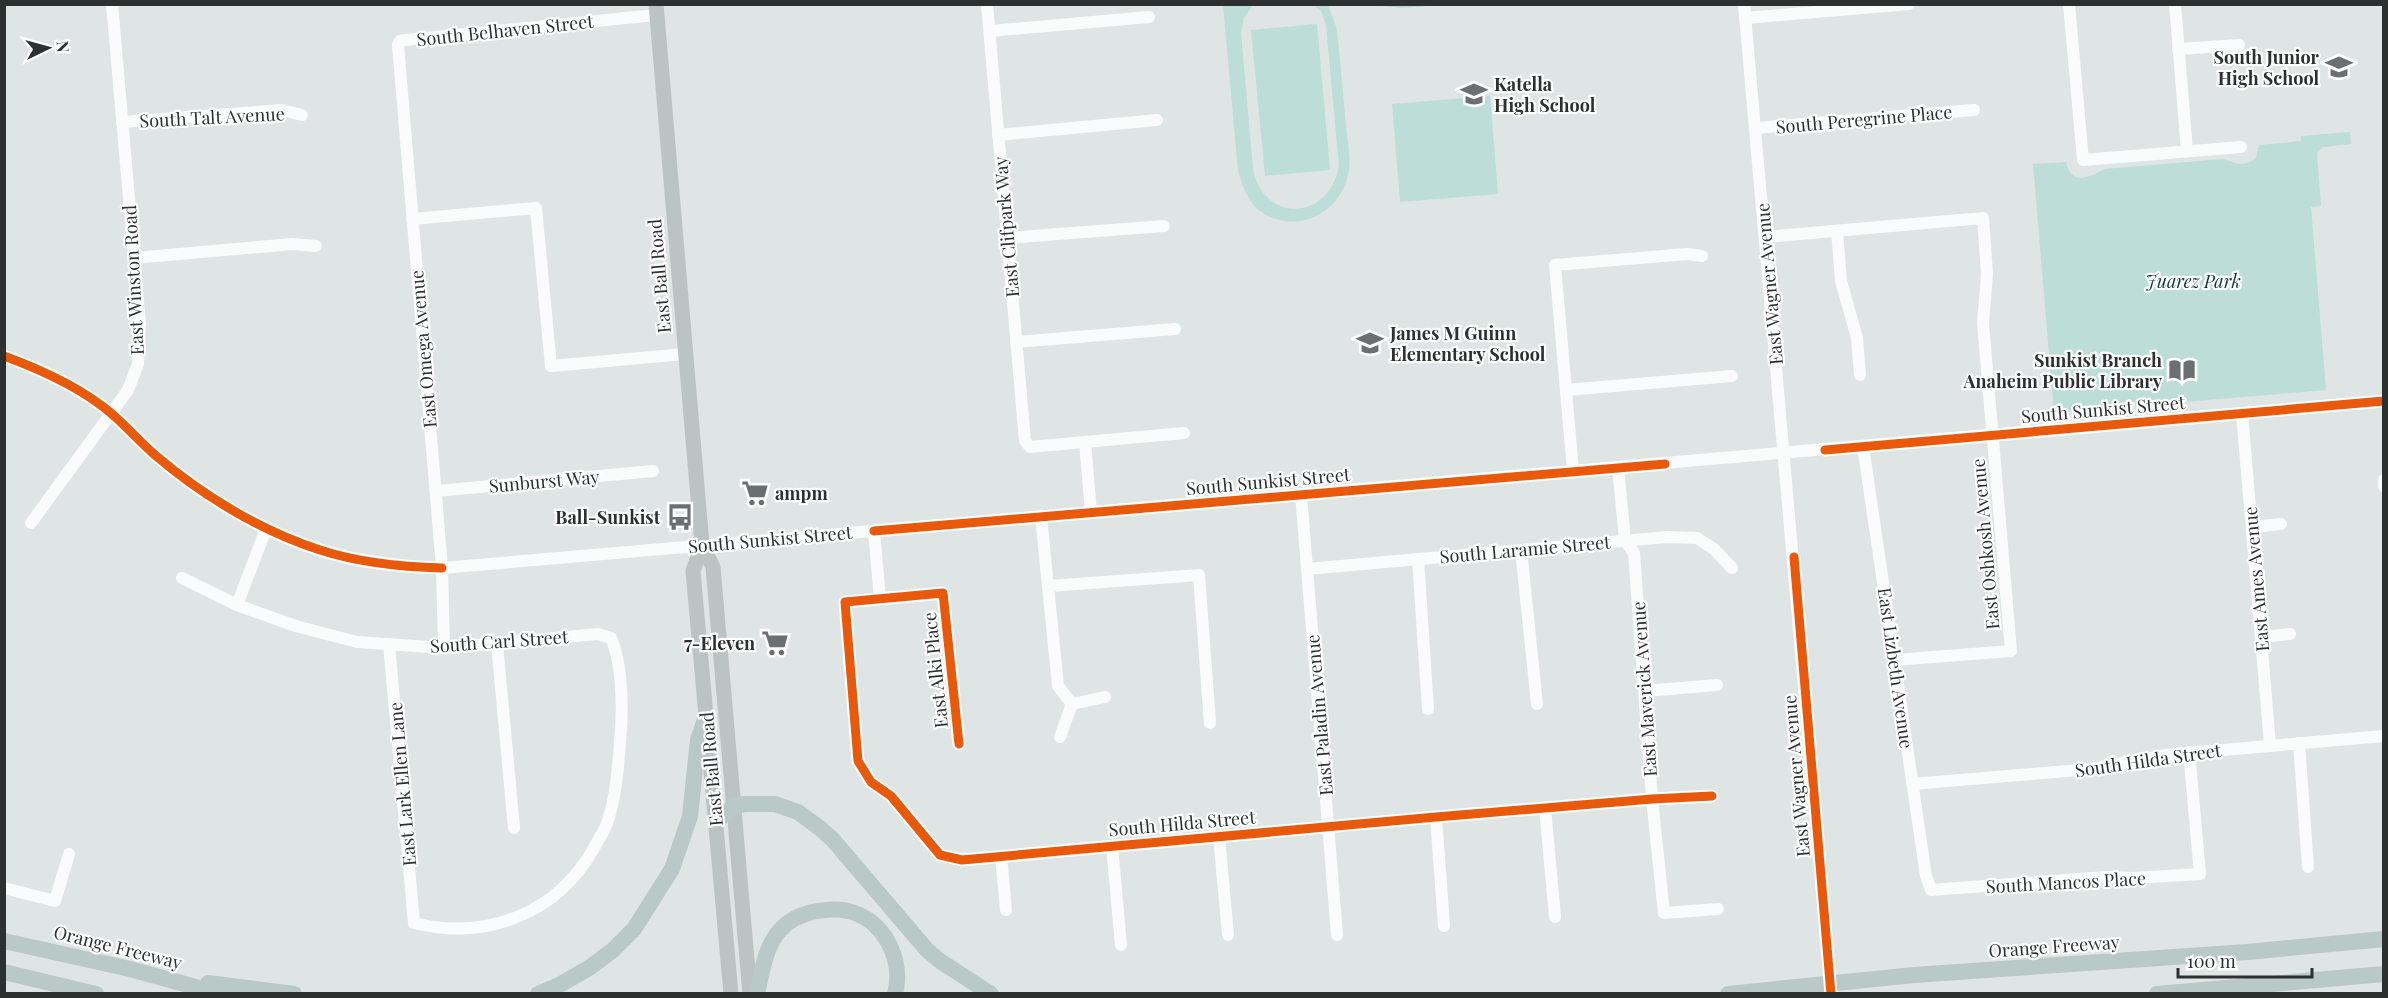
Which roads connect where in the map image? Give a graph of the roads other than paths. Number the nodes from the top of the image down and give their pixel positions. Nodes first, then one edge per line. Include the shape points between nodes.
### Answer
1 (112, 4) edge
2 (987, 4) edge
3 (1744, 4) edge
4 (1909, 4) edge
5 (2069, 4) edge
6 (2175, 4) edge
7 (1853, 7) edge
8 (656, 10) edge
9 (1149, 17) dead end
10 (1745, 18) junction
11 (990, 31) junction
12 (2239, 45) dead end
13 (2178, 49) junction
14 (398, 51) joint
15 (1974, 110) dead end
16 (302, 115) dead end
17 (1157, 120) dead end
18 (122, 122) junction
19 (1755, 128) junction
20 (998, 135) junction
21 (2241, 147) dead end
22 (2187, 151) junction
23 (412, 219) junction
24 (1164, 226) dead end
25 (1837, 231) junction
26 (1765, 237) junction
27 (1007, 238) junction
28 (316, 246) dead end
29 (1702, 256) dead end
30 (134, 258) junction
31 (1175, 329) dead end
32 (1016, 342) junction
33 (685, 354) junction
34 (4, 356) edge
35 (1860, 375) dead end
36 (1732, 376) dead end
37 (1566, 390) junction
38 (2384, 401) edge
39 (2242, 413) junction
40 (112, 414) junction
41 (1184, 433) dead end
42 (1992, 435) junction
43 (1085, 442) junction
44 (1863, 446) junction
45 (1784, 454) junction
46 (1618, 468) junction
47 (653, 471) dead end
48 (1573, 471) junction
49 (2384, 480) edge
50 (2384, 486) edge
51 (436, 491) junction
52 (1301, 495) junction
53 (1091, 512) junction
54 (1041, 517) junction
55 (31, 523) dead end
56 (2281, 524) dead end
57 (2252, 527) junction
58 (266, 529) junction
59 (874, 531) junction
60 (1625, 540) junction
61 (702, 545) junction
62 (1521, 550) junction
63 (1418, 559) junction
64 (442, 568) junction
65 (1732, 568) dead end
66 (1307, 569) junction
67 (182, 578) dead end
68 (1049, 586) junction
69 (880, 599) junction
70 (237, 605) junction
71 (2290, 634) dead end
72 (2261, 637) junction
73 (389, 644) junction
74 (497, 644) junction
75 (444, 648) junction
76 (1894, 660) junction
77 (1717, 685) dead end
78 (1644, 691) junction
79 (1105, 697) dead end
80 (1072, 704) junction
81 (1537, 704) dead end
82 (1428, 709) dead end
83 (706, 717) junction
84 (1210, 723) dead end
85 (2384, 736) edge
86 (1060, 737) dead end
87 (2299, 743) junction
88 (959, 744) dead end
89 (2270, 745) junction
90 (2189, 752) junction
91 (1912, 784) junction
92 (1712, 796) dead end
93 (1652, 799) junction
94 (733, 806) junction
95 (1545, 807) junction
96 (1436, 817) junction
97 (716, 822) junction
98 (1328, 827) junction
99 (514, 828) dead end
100 (1219, 836) junction
101 (1112, 846) junction
102 (69, 854) dead end
103 (1001, 856) junction
104 (2308, 867) dead end
105 (4, 888) edge
106 (1931, 890) joint
107 (1718, 909) dead end
108 (1006, 910) dead end
109 (1555, 917) dead end
110 (414, 923) joint
111 (1444, 926) dead end
112 (1228, 935) dead end
113 (1337, 935) dead end
114 (2384, 939) edge
115 (4, 941) edge
116 (1121, 945) dead end
117 (4, 972) edge
118 (2384, 974) edge
119 (158, 976) junction
120 (96, 993) edge
121 (221, 993) edge
122 (294, 993) edge
123 (538, 993) edge
124 (731, 993) edge
125 (750, 993) edge
126 (756, 993) edge
127 (895, 993) edge
128 (991, 993) edge
129 (1728, 993) edge
130 (1832, 993) edge
131 (2157, 993) edge

1 - 18 street, East Winston Road
2 - 11 street, East Clifpark Way
3 - 10 street, East Wagner Avenue
4 - 7 street
5 - 22 street via 2083,160
6 - 13 street
7 - 10 street
8 - 14 street, South Belhaven Street via 405,40 400,41
8 - 33 main road, East Ball Road
9 - 11 street
10 - 19 street, East Wagner Avenue
11 - 20 street, East Clifpark Way
12 - 13 street
13 - 22 street
14 - 23 street, East Omega Avenue
15 - 19 street, South Peregrine Place
16 - 18 street, South Talt Avenue via 282,110
17 - 20 street
18 - 30 street, East Winston Road
19 - 26 street, East Wagner Avenue
20 - 27 street, East Clifpark Way
21 - 22 street
23 - 33 street via 536,208 551,366
23 - 51 street, East Omega Avenue
24 - 27 street
25 - 26 street
25 - 35 street via 1841,281 1857,338
25 - 42 street, East Oshkosh Avenue via 1983,218 1987,274 1983,323
26 - 45 street, East Wagner Avenue
27 - 32 street, East Clifpark Way
28 - 30 street via 292,243
29 - 37 street via 1555,265
30 - 40 street, East Winston Road via 140,324 138,364 128,390
31 - 32 street
32 - 43 street, East Clifpark Way via 1025,441 1030,447
33 - 61 main road, East Ball Road
34 - 40 street, South Sunkist Street via 62,381
36 - 37 street
37 - 48 street
38 - 39 street, South Sunkist Street
39 - 42 street, South Sunkist Street
39 - 57 street, East Ames Avenue
40 - 55 street, East Winston Road
40 - 58 street, South Sunkist Street via 181,474
41 - 43 street
42 - 44 street, South Sunkist Street
42 - 76 street, East Oshkosh Avenue via 2011,651
43 - 53 street
44 - 45 street, South Sunkist Street
44 - 76 street, East Lizbeth Avenue
45 - 46 street, South Sunkist Street
45 - 130 street, East Wagner Avenue
46 - 48 street, South Sunkist Street
46 - 60 street, East Maverick Avenue
47 - 51 street, Sunburst Way
48 - 52 street, South Sunkist Street
49 - 50 street
51 - 64 street, East Omega Avenue
52 - 53 street, South Sunkist Street
52 - 66 street, East Paladin Avenue
53 - 54 street, South Sunkist Street
54 - 59 street, South Sunkist Street
54 - 68 street
56 - 57 street
57 - 72 street, East Ames Avenue
58 - 64 street, South Sunkist Street via 322,551
58 - 70 street
59 - 61 street, South Sunkist Street
59 - 69 street
60 - 62 street, South Laramie Street
60 - 65 street, South Laramie Street via 1697,538
60 - 78 street, East Maverick Avenue via 1634,553
61 - 64 street, South Sunkist Street
61 - 83 main road, East Ball Road via 693,570
61 - 94 main road, East Ball Road via 713,567
62 - 63 street, South Laramie Street
62 - 81 street
63 - 66 street, South Laramie Street
63 - 82 street
64 - 75 street, East Omega Avenue
66 - 98 street, East Paladin Avenue
67 - 70 street, South Carl Street
68 - 80 street via 1058,686
68 - 84 street via 1199,575
69 - 88 street, East Alki Place via 943,593
69 - 103 street, South Hilda Street via 845,602 858,761 871,782 891,796 939,855 962,860
70 - 73 street, South Carl Street via 357,642
71 - 72 street
72 - 89 street, East Ames Avenue
73 - 75 street, South Carl Street
73 - 110 street, East Lark Ellen Lane
74 - 75 street, South Carl Street
74 - 99 street
74 - 110 street, South Carl Street via 598,634 611,638 617,651 622,718 607,824 585,863 560,890 531,911 503,924 473,929 439,929
76 - 91 street, East Lizbeth Avenue
77 - 78 street
78 - 93 street, East Maverick Avenue
79 - 80 street
80 - 86 street
83 - 97 main road, East Ball Road
83 - 123 highway via 698,740 690,816 672,869 634,929 613,950 570,979
85 - 87 street, South Hilda Street
87 - 89 street, South Hilda Street
87 - 104 street
89 - 90 street, South Hilda Street
90 - 91 street, South Hilda Street via 2091,769
90 - 106 street, South Mancos Place via 2200,874
91 - 106 street, East Lizbeth Avenue
92 - 93 street, South Hilda Street
93 - 95 street, South Hilda Street
93 - 107 street, East Maverick Avenue via 1664,914
94 - 97 highway
94 - 125 main road, East Ball Road
94 - 128 highway via 776,804 810,819 833,840 927,950
95 - 96 street, South Hilda Street
95 - 109 street
96 - 98 street, South Hilda Street
96 - 111 street
97 - 124 main road, East Ball Road
98 - 100 street, South Hilda Street
98 - 113 street, East Paladin Avenue
100 - 101 street, South Hilda Street
100 - 112 street
101 - 103 street, South Hilda Street
101 - 116 street
102 - 105 street via 55,901
103 - 108 street
114 - 129 highway, Orange Freeway
115 - 119 highway, Orange Freeway
117 - 120 highway
118 - 131 highway
119 - 121 highway, Orange Freeway
119 - 122 highway
126 - 127 highway via 764,960 780,929 807,913 839,909 872,923 886,938 896,960

